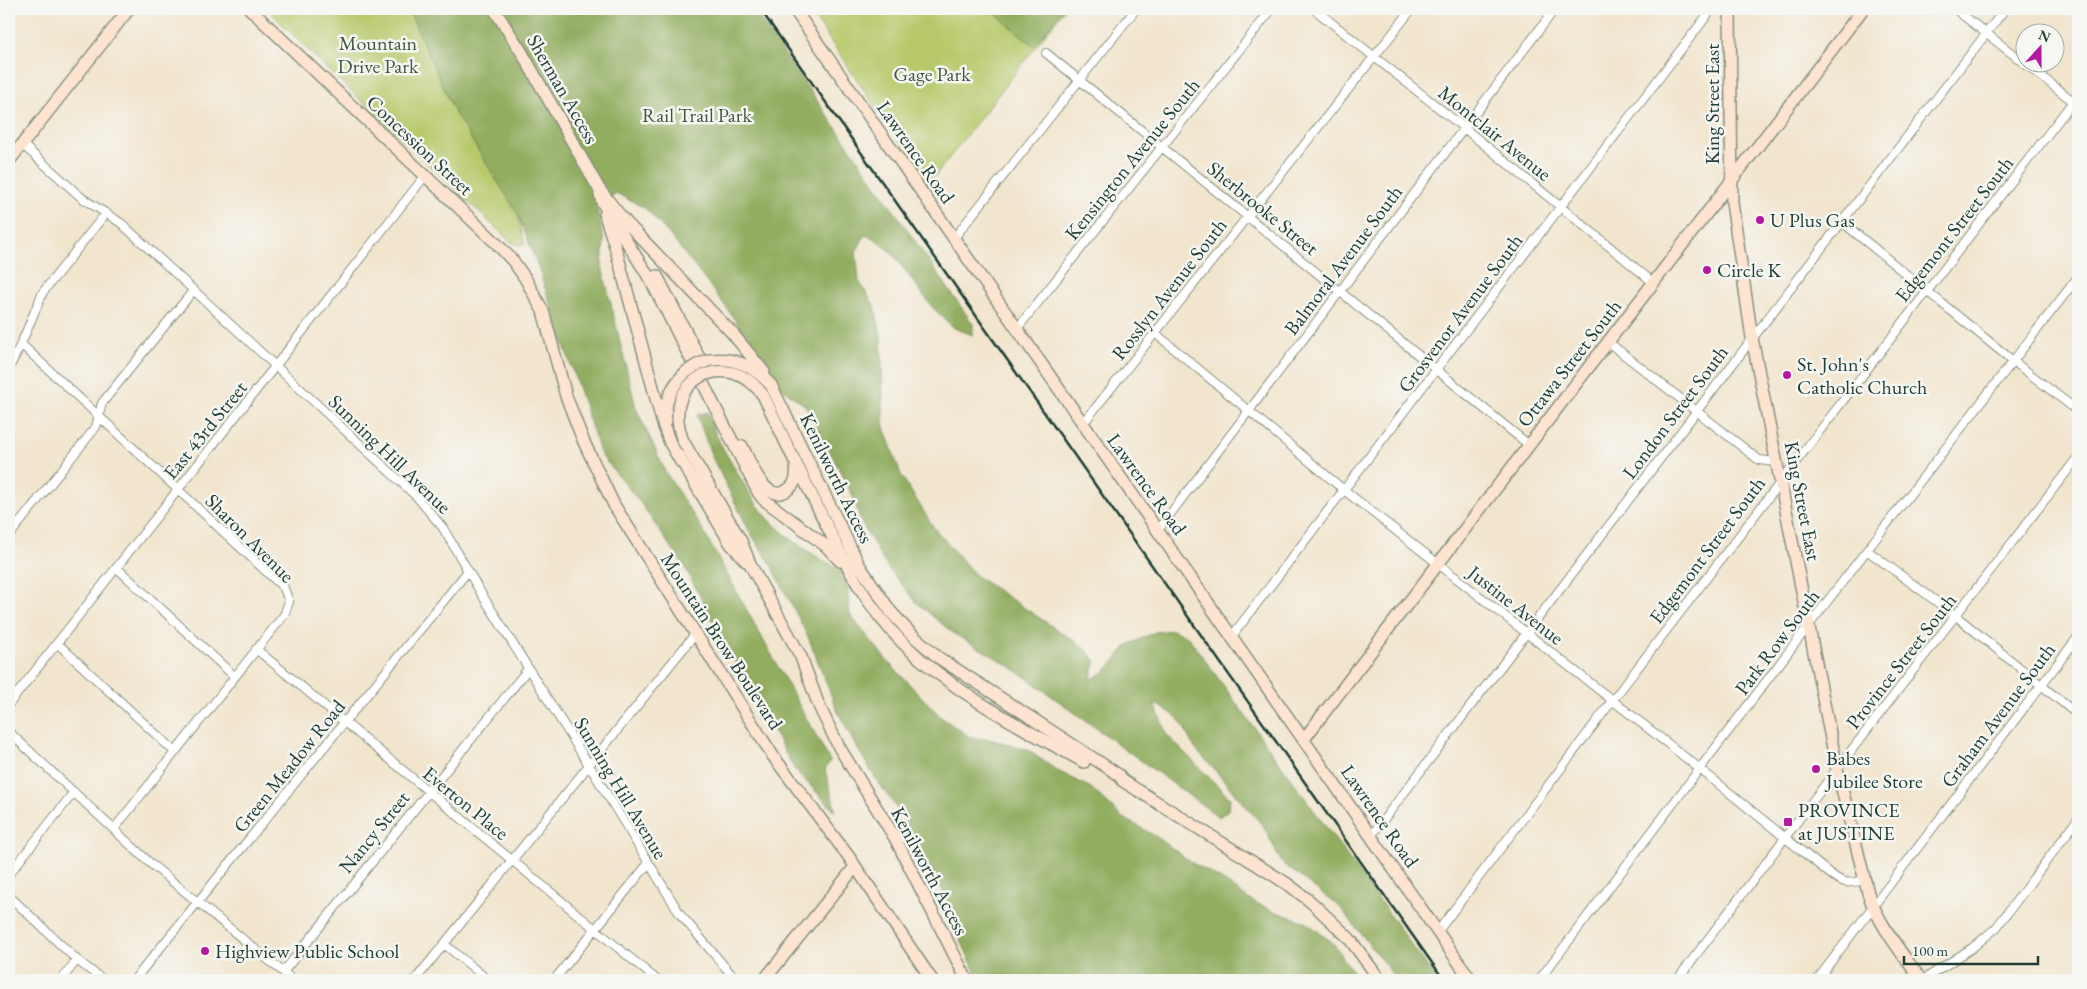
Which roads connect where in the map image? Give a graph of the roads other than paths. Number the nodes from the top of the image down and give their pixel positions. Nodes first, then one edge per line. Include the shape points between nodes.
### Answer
1 (129, 9) edge
2 (250, 9) edge
3 (494, 9) edge
4 (794, 9) edge
5 (1136, 9) edge
6 (1272, 9) edge
7 (1314, 9) edge
8 (1412, 9) edge
9 (1554, 9) edge
10 (1712, 9) edge
11 (1730, 9) edge
12 (1863, 9) edge
13 (1955, 9) edge
14 (2005, 9) edge
15 (1986, 34) junction
16 (1046, 53) dead end
17 (1374, 56) junction
18 (1079, 79) junction
19 (2077, 101) edge
20 (1464, 128) junction
21 (22, 145) junction
22 (1162, 147) junction
23 (9, 161) edge
24 (425, 176) junction
25 (1732, 181) junction
26 (598, 189) junction
27 (602, 202) junction
28 (1560, 207) junction
29 (106, 213) junction
30 (1248, 216) junction
31 (622, 218) junction
32 (1842, 222) junction
33 (954, 238) junction
34 (2078, 277) edge
35 (1654, 283) junction
36 (1927, 290) junction
37 (193, 291) junction
38 (1340, 292) junction
39 (535, 294) joint
40 (1016, 330) junction
41 (1155, 333) junction
42 (1752, 338) junction
43 (1608, 342) junction
44 (21, 344) junction
45 (2013, 361) junction
46 (276, 367) junction
47 (9, 368) edge
48 (1437, 370) junction
49 (771, 385) junction
50 (1696, 410) junction
51 (1248, 411) junction
52 (2078, 411) edge
53 (100, 417) junction
54 (1082, 425) junction
55 (1529, 445) junction
56 (2078, 458) edge
57 (681, 462) junction
58 (796, 462) junction
59 (1776, 462) junction
60 (1780, 481) junction
61 (178, 490) junction
62 (1344, 490) junction
63 (1158, 530) junction
64 (9, 536) edge
65 (1868, 551) junction
66 (1438, 565) junction
67 (751, 566) junction
68 (117, 568) junction
69 (468, 571) junction
70 (854, 579) junction
71 (1956, 616) junction
72 (1809, 626) junction
73 (696, 633) junction
74 (1526, 634) junction
75 (1232, 636) junction
76 (2078, 637) edge
77 (57, 643) junction
78 (256, 649) junction
79 (528, 669) junction
80 (234, 676) junction
81 (2042, 685) junction
82 (1612, 701) junction
83 (9, 704) edge
84 (2078, 714) edge
85 (344, 723) junction
86 (9, 732) edge
87 (1304, 739) junction
88 (175, 752) junction
89 (589, 765) junction
90 (1700, 769) junction
91 (1837, 769) junction
92 (1123, 781) junction
93 (74, 792) junction
94 (427, 792) junction
95 (2078, 820) edge
96 (114, 829) junction
97 (1371, 836) junction
98 (1786, 838) junction
99 (512, 861) junction
100 (648, 864) junction
101 (855, 867) junction
102 (9, 874) edge
103 (1865, 880) junction
104 (9, 896) edge
105 (198, 903) junction
106 (1873, 907) junction
107 (594, 930) junction
108 (1438, 931) junction
109 (444, 944) junction
110 (77, 960) junction
111 (284, 971) junction
112 (61, 980) edge
113 (103, 980) edge
114 (134, 980) edge
115 (294, 980) edge
116 (415, 980) edge
117 (488, 980) edge
118 (554, 980) edge
119 (657, 980) edge
120 (736, 980) edge
121 (764, 980) edge
122 (932, 980) edge
123 (967, 980) edge
124 (1380, 980) edge
125 (1471, 980) edge
126 (1539, 980) edge
127 (1677, 980) edge
128 (1817, 980) edge
129 (1922, 980) edge

1 - 21 main road
2 - 24 main road, Concession Street
3 - 26 main road, Sherman Access
4 - 33 main road, Lawrence Road
5 - 18 street
6 - 22 street, Kensington Avenue South
7 - 17 street, Montclair Avenue
8 - 17 street, Rosslyn Avenue South
9 - 20 street, Balmoral Avenue South
10 - 28 street, Grosvenor Avenue South
11 - 25 main road, King Street East
12 - 25 main road, Ottawa Street South
13 - 15 street
14 - 15 street, London Street South
15 - 19 street
15 - 32 street, London Street South
16 - 18 street, Sherbrooke Street
17 - 20 street, Montclair Avenue
17 - 30 street, Rosslyn Avenue South
18 - 22 street, Sherbrooke Street
18 - 33 street
19 - 36 street, Edgemont Street South
20 - 28 street, Montclair Avenue
20 - 38 street, Balmoral Avenue South
21 - 23 main road
21 - 29 street, Sunning Hill Avenue via 82,198
22 - 30 street, Sherbrooke Street
22 - 40 street, Kensington Avenue South
24 - 39 main road, Concession Street via 513,261
24 - 46 street, East 43rd Street
25 - 35 main road, Ottawa Street South
25 - 42 main road, King Street East via 1734,223
26 - 27 main road
26 - 31 main road
27 - 57 main road via 662,421
27 - 70 main road via 654,286 758,492 833,552
28 - 35 street, Montclair Avenue
28 - 48 street, Grosvenor Avenue South
29 - 37 street, Sunning Hill Avenue via 121,223
29 - 44 street via 43,292
30 - 38 street, Sherbrooke Street
30 - 41 street, Rosslyn Avenue South
31 - 49 main road via 733,334 760,366
31 - 58 main road via 671,302 765,488 779,493 789,490 796,478
32 - 36 street
32 - 42 street, London Street South
33 - 40 main road, Lawrence Road
34 - 45 street, Park Row South
35 - 43 main road, Ottawa Street South
36 - 45 street
36 - 60 street, Edgemont Street South
37 - 46 street, Sunning Hill Avenue
37 - 53 street via 102,403
38 - 48 street, Sherbrooke Street
38 - 51 street, Balmoral Avenue South
39 - 73 main road, Mountain Brow Boulevard via 583,440 614,505
40 - 54 main road, Lawrence Road
41 - 51 street, Justine Avenue
41 - 54 street, Rosslyn Avenue South
42 - 50 street, London Street South
42 - 59 main road, King Street East
43 - 50 street
43 - 55 main road, Ottawa Street South
44 - 47 street
44 - 53 street, Sharon Avenue
45 - 52 street
45 - 65 street, Park Row South
46 - 61 street, East 43rd Street
46 - 69 street, Sunning Hill Avenue via 417,497 443,528
48 - 55 street, Sherbrooke Street
48 - 62 street, Grosvenor Avenue South
49 - 57 main road, Kenilworth Access, bridge via 747,365 732,360 710,360 686,372 673,388 665,413 667,428
49 - 92 main road, Kenilworth Access via 859,565 891,612 939,658
50 - 59 street via 1759,460
50 - 74 street, London Street South
51 - 62 street, Justine Avenue
51 - 63 street, Balmoral Avenue South
53 - 61 street, Sharon Avenue
53 - 64 street via 96,427
54 - 63 main road, Lawrence Road
55 - 66 main road, Ottawa Street South
56 - 71 street, Province Street South
57 - 67 main road, Kenilworth Access via 731,544
58 - 67 main road, Kenilworth Access, bridge via 758,387 742,375 714,372 704,375 694,381 680,400 678,428 741,541
58 - 70 main road, Kenilworth Access
59 - 60 main road, King Street East
60 - 72 main road, King Street East
60 - 82 street, Edgemont Street South
61 - 68 street, East 43rd Street
61 - 78 street, Sharon Avenue via 284,588 289,602 284,615
62 - 66 street, Justine Avenue
62 - 75 street, Grosvenor Avenue South
63 - 75 main road, Lawrence Road
65 - 71 street
65 - 72 street, Park Row South
66 - 74 street, Justine Avenue
66 - 87 main road, Ottawa Street South
67 - 123 main road, Kenilworth Access via 801,657 839,747 895,838
68 - 77 street, East 43rd Street
68 - 80 street
69 - 79 street, Sunning Hill Avenue
69 - 85 street, Green Meadow Road
70 - 92 main road, Kenilworth Access via 878,615 904,644 943,676 1023,728 1116,781
71 - 81 street
71 - 91 street, Province Street South
72 - 90 street, Park Row South
72 - 91 main road, King Street East
73 - 89 street
73 - 101 main road, Mountain Brow Boulevard via 773,756
74 - 82 street, Justine Avenue
74 - 97 street, London Street South
75 - 87 main road, Lawrence Road
76 - 81 street, Graham Avenue South
77 - 83 street, East 43rd Street
77 - 88 street
78 - 80 street, Sharon Avenue
78 - 85 street, Everton Place
79 - 89 street, Sunning Hill Avenue
79 - 94 street, Nancy Street
80 - 88 street, Sharon Avenue
81 - 84 street
81 - 106 street, Graham Avenue South
82 - 90 street, Justine Avenue
82 - 108 street, Edgemont Street South
85 - 94 street, Everton Place
85 - 105 street, Green Meadow Road
86 - 93 street
87 - 97 main road, Lawrence Road
88 - 96 street, Sharon Avenue
89 - 99 street
89 - 100 street, Sunning Hill Avenue
90 - 98 street, Justine Avenue
90 - 126 street, Park Row South
91 - 98 street, Province Street South
91 - 103 main road, King Street East
92 - 124 main road, Kenilworth Access via 1290,885 1349,938
93 - 96 street
93 - 102 street
94 - 99 street, Everton Place
94 - 111 street, Nancy Street
95 - 129 street via 1996,928 1972,948
96 - 105 street
97 - 108 main road, Lawrence Road
98 - 103 street, Justine Avenue via 1838,879 1850,884
98 - 127 street, Province Street South
99 - 107 street, Everton Place
99 - 109 street
100 - 107 street
100 - 120 street, Sunning Hill Avenue via 680,914
101 - 121 main road
101 - 122 main road, Mountain Brow Boulevard
103 - 106 main road, King Street East
104 - 110 street
105 - 111 street
105 - 114 street, Green Meadow Road
106 - 128 street, Graham Avenue South
106 - 129 main road, King Street East
107 - 118 street
107 - 119 street, Everton Place
108 - 125 main road, Lawrence Road
109 - 116 street
109 - 117 street
110 - 112 street
110 - 113 street
111 - 115 street

